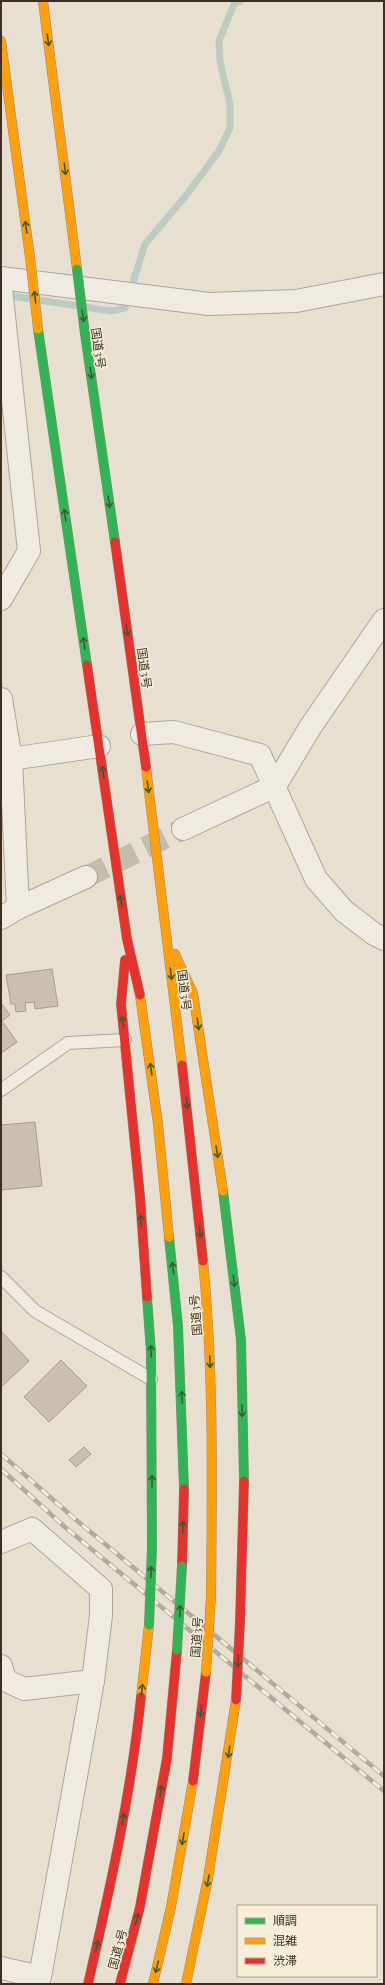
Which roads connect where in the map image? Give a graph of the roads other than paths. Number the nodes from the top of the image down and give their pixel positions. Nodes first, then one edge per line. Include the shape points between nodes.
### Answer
1 (43, 1) edge
2 (1, 41) edge
3 (1, 278) edge
4 (384, 284) edge
5 (1, 288) edge
6 (1, 599) edge
7 (384, 620) edge
8 (1, 699) edge
9 (142, 734) junction
10 (99, 746) junction
11 (6, 761) edge
12 (275, 786) junction
13 (183, 829) tunnel mouth
14 (86, 877) tunnel mouth
15 (9, 913) edge
16 (1, 931) edge
17 (166, 935) junction
18 (127, 939) junction
19 (384, 939) edge
20 (125, 1040) junction
21 (1, 1090) edge
22 (1, 1277) edge
23 (151, 1379) junction
24 (1, 1542) edge
25 (1, 1666) edge
26 (93, 1681) junction
27 (1, 1968) edge
28 (88, 1984) edge
29 (120, 1984) edge
30 (153, 1984) edge
31 (186, 1984) edge

1 -> 9 highway, 国道3号, bridge via 85,334
10 -> 2 highway, 国道3号, bridge via 38,329
3 - 4 street via 209,304 296,301
5 - 6 street via 29,551
7 - 12 street via 311,726
8 - 11 street
9 - 12 street via 174,732 260,755
9 -> 17 highway, 国道3号
10 - 11 street
18 -> 10 highway, 国道3号
11 - 15 street
12 - 13 street
12 - 19 street via 316,879 344,911
14 - 15 street
15 - 16 lane
17 -> 30 highway, 国道3号, bridge via 189,1122 209,1327 213,1438 206,1672 192,1789 171,1907
17 -> 31 highway, bridge via 193,993 224,1199 241,1340 244,1502 236,1700 220,1816
20 -> 18 highway via 121,1004
29 -> 18 highway, 国道3号, bridge via 140,1907 167,1758 182,1566 183,1436 178,1326 157,1117 143,1010
20 - 21 lane via 68,1043
23 -> 20 highway via 140,1196
22 - 23 lane via 35,1311
28 -> 23 highway, bridge via 112,1879 135,1753 149,1625 152,1548
24 - 26 street via 32,1528 101,1589 101,1615
25 - 26 street via 5,1680 24,1689
26 - 27 street via 40,1977

